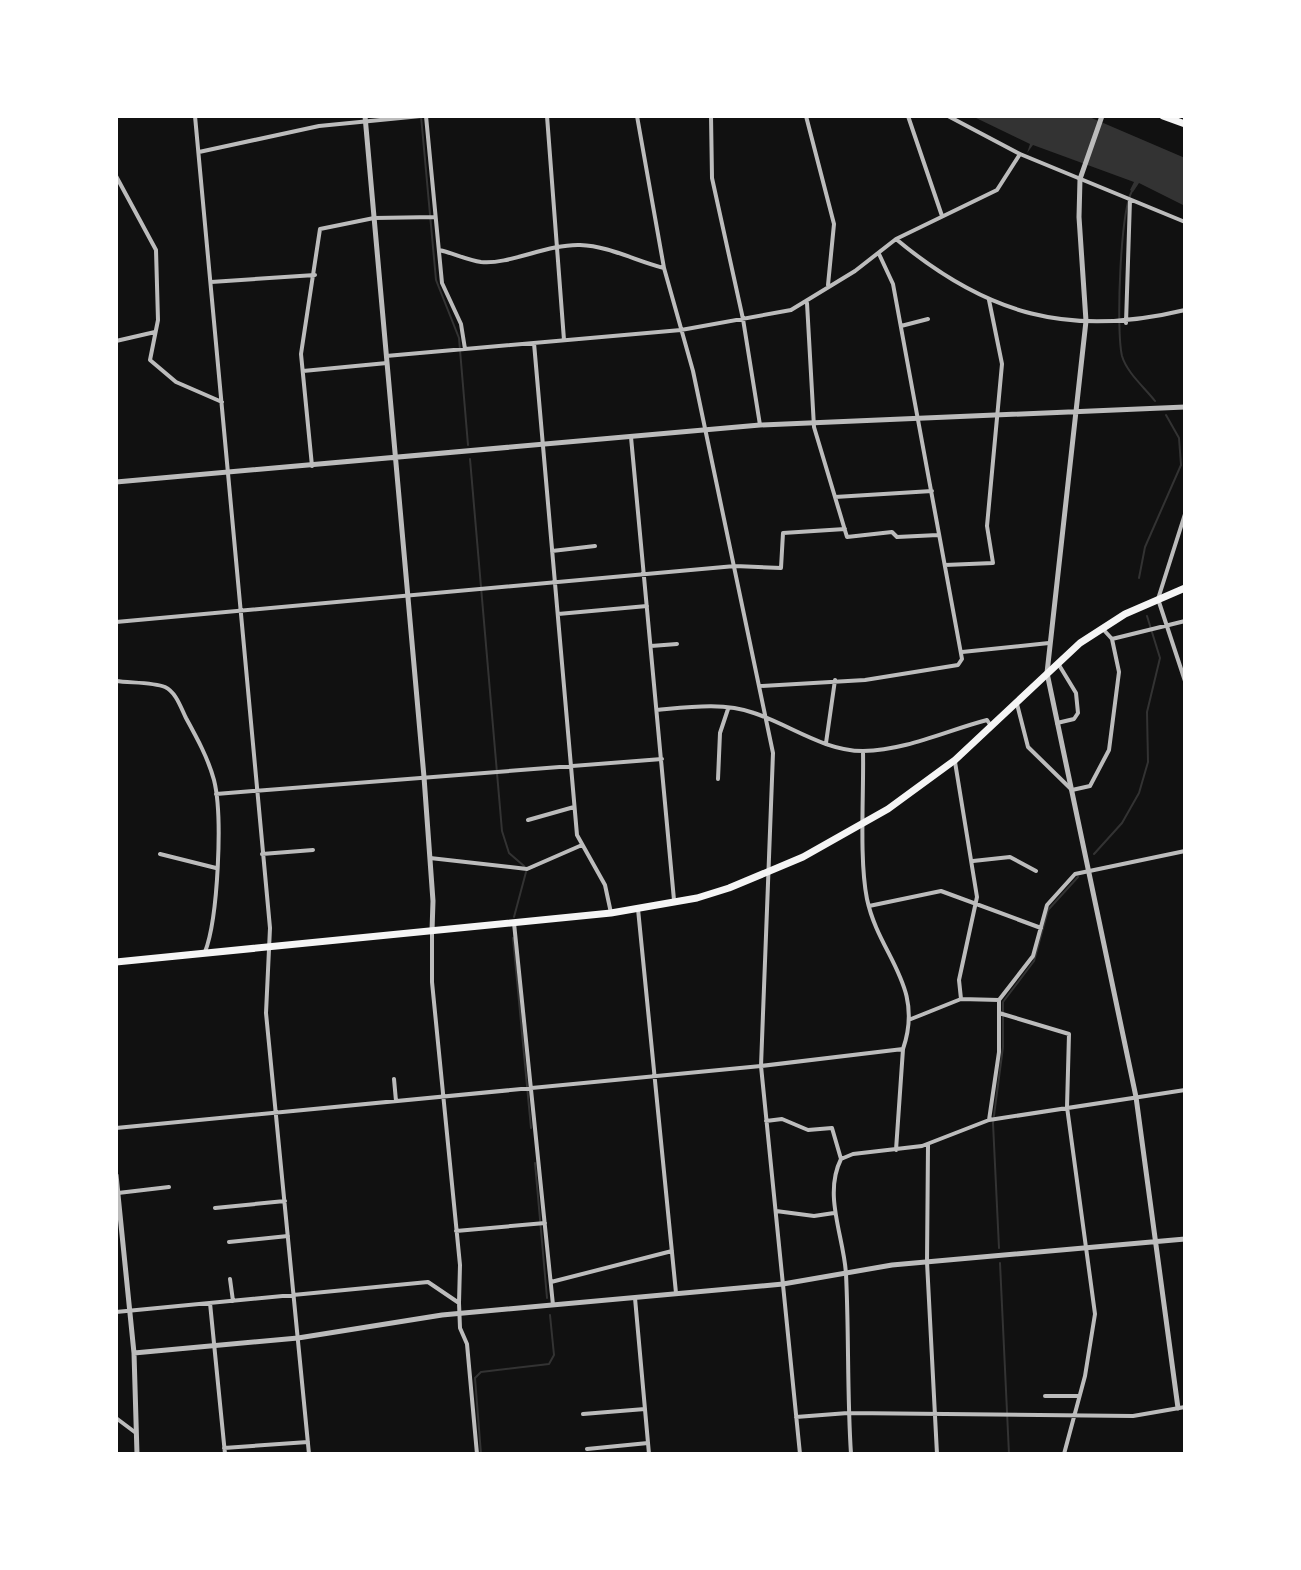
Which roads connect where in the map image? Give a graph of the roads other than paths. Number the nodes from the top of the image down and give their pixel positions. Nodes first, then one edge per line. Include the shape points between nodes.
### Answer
1 (195, 116) edge
2 (422, 116) edge
3 (547, 116) edge
4 (637, 116) edge
5 (711, 116) edge
6 (806, 116) edge
7 (908, 116) edge
8 (948, 116) edge
9 (1102, 116) edge
10 (1163, 116) edge
11 (365, 119) edge
12 (1185, 124) edge
13 (199, 152) junction
14 (1020, 154) junction
15 (116, 176) edge
16 (1080, 177) junction
17 (1130, 200) junction
18 (942, 216) junction
19 (432, 217) junction
20 (374, 218) junction
21 (1185, 222) edge
22 (896, 239) junction
23 (557, 245) junction
24 (439, 250) junction
25 (879, 254) junction
26 (664, 268) junction
27 (315, 275) junction
28 (211, 282) junction
29 (828, 285) junction
30 (989, 300) junction
31 (807, 303) junction
32 (1185, 310) edge
33 (743, 319) junction
34 (928, 319) dead end
35 (1086, 321) junction
36 (1126, 323) junction
37 (901, 326) junction
38 (681, 330) junction
39 (155, 332) junction
40 (564, 340) junction
41 (116, 341) edge
42 (534, 343) junction
43 (462, 350) junction
44 (387, 360) junction
45 (303, 371) junction
46 (222, 402) junction
47 (1185, 407) edge
48 (1076, 412) junction
49 (997, 415) junction
50 (919, 419) junction
51 (814, 423) junction
52 (760, 425) junction
53 (705, 431) junction
54 (631, 437) junction
55 (543, 445) junction
56 (397, 458) junction
57 (312, 466) junction
58 (227, 471) junction
59 (116, 482) edge
60 (932, 491) junction
61 (835, 497) junction
62 (1185, 514) edge
63 (845, 529) junction
64 (939, 535) junction
65 (595, 546) dead end
66 (552, 551) junction
67 (945, 565) junction
68 (735, 566) junction
69 (645, 575) junction
70 (555, 583) junction
71 (1185, 588) edge
72 (408, 595) junction
73 (1158, 599) junction
74 (647, 606) junction
75 (240, 612) junction
76 (557, 614) junction
77 (1185, 621) edge
78 (116, 622) edge
79 (1169, 624) junction
80 (1101, 628) junction
81 (1112, 639) junction
82 (1049, 643) junction
83 (677, 644) dead end
84 (651, 646) junction
85 (962, 652) junction
86 (1058, 663) junction
87 (1047, 673) junction
88 (835, 680) junction
89 (116, 681) edge
90 (1185, 681) edge
91 (760, 686) junction
92 (1016, 702) junction
93 (728, 709) junction
94 (657, 710) junction
95 (768, 721) junction
96 (1057, 723) junction
97 (991, 726) junction
98 (826, 743) junction
99 (863, 751) junction
100 (662, 759) junction
101 (955, 760) junction
102 (571, 764) junction
103 (424, 777) junction
104 (718, 779) dead end
105 (1072, 790) junction
106 (255, 792) junction
107 (216, 794) junction
108 (574, 807) junction
109 (528, 820) dead end
110 (865, 823) junction
111 (582, 845) junction
112 (313, 850) dead end
113 (1185, 851) edge
114 (160, 854) dead end
115 (262, 854) junction
116 (430, 858) junction
117 (973, 861) junction
118 (216, 868) junction
119 (1090, 870) junction
120 (1036, 871) dead end
121 (770, 872) junction
122 (674, 902) junction
123 (976, 903) junction
124 (869, 906) junction
125 (638, 909) junction
126 (611, 913) junction
127 (514, 923) junction
128 (1041, 928) junction
129 (432, 931) junction
130 (268, 947) junction
131 (204, 954) junction
132 (116, 962) edge
133 (961, 999) junction
134 (999, 1000) junction
135 (1002, 1014) junction
136 (911, 1019) junction
137 (903, 1049) junction
138 (761, 1066) junction
139 (656, 1077) junction
140 (394, 1079) dead end
141 (529, 1089) junction
142 (1185, 1090) edge
143 (443, 1097) junction
144 (1136, 1097) junction
145 (396, 1101) junction
146 (1067, 1107) junction
147 (276, 1113) junction
148 (992, 1120) junction
149 (766, 1121) junction
150 (116, 1128) edge
151 (928, 1144) junction
152 (896, 1151) junction
153 (841, 1159) junction
154 (116, 1175) edge
155 (169, 1187) dead end
156 (118, 1193) edge
157 (285, 1201) junction
158 (215, 1208) dead end
159 (776, 1211) junction
160 (834, 1213) junction
161 (542, 1223) junction
162 (456, 1231) junction
163 (288, 1236) junction
164 (1185, 1239) edge
165 (229, 1242) dead end
166 (1156, 1242) junction
167 (1085, 1248) junction
168 (672, 1251) junction
169 (927, 1262) junction
170 (846, 1274) junction
171 (230, 1279) dead end
172 (551, 1282) junction
173 (783, 1284) junction
174 (676, 1294) junction
175 (294, 1295) junction
176 (635, 1298) junction
177 (233, 1301) junction
178 (210, 1303) junction
179 (459, 1303) junction
180 (553, 1305) junction
181 (130, 1311) junction
182 (116, 1312) edge
183 (460, 1314) junction
184 (298, 1338) junction
185 (214, 1346) junction
186 (134, 1353) junction
187 (1045, 1396) dead end
188 (1079, 1396) junction
189 (1181, 1408) edge
190 (645, 1409) junction
191 (848, 1413) junction
192 (583, 1414) dead end
193 (935, 1414) junction
194 (1073, 1415) junction
195 (796, 1417) junction
196 (116, 1418) edge
197 (136, 1433) junction
198 (308, 1442) junction
199 (648, 1443) junction
200 (587, 1449) dead end
201 (224, 1451) edge
202 (137, 1454) edge
203 (309, 1454) edge
204 (477, 1454) edge
205 (649, 1454) edge
206 (800, 1454) edge
207 (851, 1454) edge
208 (937, 1454) edge
209 (1064, 1454) edge

1 - 13 street
2 - 11 street
2 - 19 street
3 - 23 street
4 - 26 street
5 - 33 street via 712,178
6 - 29 street via 834,224
7 - 18 street
8 - 14 street
9 - 16 street
10 - 12 main road
11 - 13 street
11 - 20 street
13 - 28 street
14 - 16 street
14 - 18 street via 997,190
15 - 39 street via 156,250
16 - 17 street
16 - 35 street
17 - 21 street
17 - 36 street
18 - 22 street
19 - 20 street
19 - 24 street
20 - 27 street via 320,229
20 - 44 street
22 - 25 street
22 - 30 street
23 - 24 street via 483,262
23 - 26 street via 605,247
23 - 40 street
24 - 43 street via 444,290 461,324
25 - 29 street
25 - 37 street via 893,284
26 - 38 street
27 - 28 street
27 - 45 street via 301,354
28 - 46 street
29 - 31 street
30 - 35 street via 1044,317
30 - 49 street via 1002,364
31 - 33 street
31 - 51 street
32 - 36 street
33 - 38 street
33 - 52 street
34 - 37 street
35 - 36 street
35 - 48 street
37 - 50 street
38 - 40 street
38 - 53 street
39 - 41 street
39 - 46 street via 150,360 176,382
40 - 42 street
42 - 43 street
42 - 55 street
43 - 44 street
44 - 45 street
44 - 56 street
45 - 57 street
46 - 58 street
47 - 48 street
48 - 49 street
48 - 82 street
49 - 50 street
49 - 67 street via 987,526 993,563
50 - 51 street
50 - 60 street
51 - 52 street
51 - 61 street
52 - 53 street
53 - 54 street
53 - 68 street
54 - 55 street
54 - 69 street
55 - 56 street
55 - 66 street
56 - 57 street
56 - 72 street
57 - 58 street
58 - 59 street
58 - 75 street
60 - 61 street
60 - 64 street
61 - 63 street
62 - 73 street
63 - 64 street via 847,537 892,532 897,537
63 - 68 street via 783,533 781,568
64 - 67 street
65 - 66 street
66 - 70 street
67 - 85 street
68 - 69 street
68 - 91 street
69 - 70 street
69 - 74 street
70 - 72 street
70 - 76 street
71 - 73 main road
72 - 75 street
72 - 103 street
73 - 79 street
73 - 80 main road
74 - 76 street
74 - 84 street
75 - 78 street
75 - 106 street
76 - 102 street
77 - 79 street
79 - 81 street
79 - 90 street
80 - 81 street
80 - 86 main road
81 - 105 street via 1119,672 1109,750 1090,786
82 - 85 street
82 - 87 street
83 - 84 street
84 - 94 street
85 - 88 street via 958,665
86 - 87 main road
86 - 96 street via 1076,693 1078,713
87 - 92 main road
87 - 96 street
88 - 91 street
88 - 98 street
89 - 107 street via 166,687 176,697 202,747
91 - 95 street
92 - 97 main road
92 - 105 street via 1028,747
93 - 94 street via 706,705
93 - 95 street
93 - 104 street via 720,733
94 - 100 street
95 - 98 street
95 - 121 street via 773,753
96 - 105 street
97 - 99 street via 987,720 918,744
97 - 101 main road
98 - 99 street
99 - 110 street
100 - 102 street
100 - 122 street
101 - 110 main road
101 - 117 street
102 - 103 street
102 - 108 street
103 - 106 street
103 - 116 street
105 - 119 street
106 - 107 street
106 - 115 street
107 - 118 street
108 - 109 street
108 - 111 street
110 - 121 main road
110 - 124 street
111 - 116 street via 526,869
111 - 126 street via 605,885
112 - 115 street
113 - 119 street
114 - 118 street
115 - 130 street
116 - 129 street
117 - 120 street via 1010,857
117 - 123 street
118 - 131 street via 211,938
119 - 128 street via 1075,874 1047,905
119 - 144 street
121 - 122 main road
121 - 138 street
122 - 125 main road
123 - 124 street via 941,891
123 - 128 street
123 - 133 street via 959,980
124 - 136 street via 904,985
125 - 126 main road
125 - 139 street
126 - 127 main road
127 - 129 main road
127 - 141 street
128 - 134 street via 1033,956
129 - 130 main road
129 - 143 street
130 - 131 main road
130 - 147 street via 266,1013
131 - 132 main road
133 - 134 street
133 - 136 street
134 - 135 street
135 - 146 street via 1067,1032
135 - 148 street
136 - 137 street
137 - 138 street
137 - 152 street
138 - 139 street
138 - 149 street
139 - 141 street
139 - 168 street
140 - 145 street
141 - 143 street
141 - 161 street
142 - 144 street
143 - 145 street
143 - 162 street
144 - 146 street
144 - 166 street
145 - 147 street
146 - 148 street
146 - 167 street
147 - 150 street
147 - 157 street
148 - 151 street
149 - 153 street via 782,1119 808,1130 832,1128
149 - 159 street
151 - 152 street
151 - 169 street
152 - 153 street
153 - 160 street
154 - 156 street
155 - 156 street
156 - 181 street
157 - 158 street
157 - 163 street
159 - 160 street
159 - 173 street
160 - 170 street
161 - 162 street
161 - 172 street
162 - 179 street
163 - 165 street
163 - 175 street
164 - 166 street
166 - 167 street
166 - 189 street
167 - 169 street
167 - 188 street via 1095,1314
168 - 172 street
168 - 174 street
169 - 170 street
169 - 193 street
170 - 173 street
170 - 191 street
171 - 177 street
172 - 180 street
173 - 174 street
173 - 195 street
174 - 176 street
175 - 177 street
175 - 179 street via 428,1282
175 - 184 street
176 - 180 street
176 - 190 street
177 - 178 street
178 - 181 street
178 - 185 street
179 - 183 street
180 - 183 street
181 - 182 street
181 - 186 street
183 - 184 street
183 - 204 street
184 - 185 street
184 - 198 street
185 - 186 street
185 - 201 street
186 - 197 street
187 - 188 street
188 - 194 street
189 - 194 street via 1133,1416
190 - 192 street
190 - 199 street
191 - 193 street
191 - 195 street
191 - 207 street
193 - 194 street
193 - 208 street
194 - 209 street
195 - 206 street
196 - 197 street
197 - 202 street
198 - 201 street
198 - 203 street
199 - 200 street
199 - 205 street

